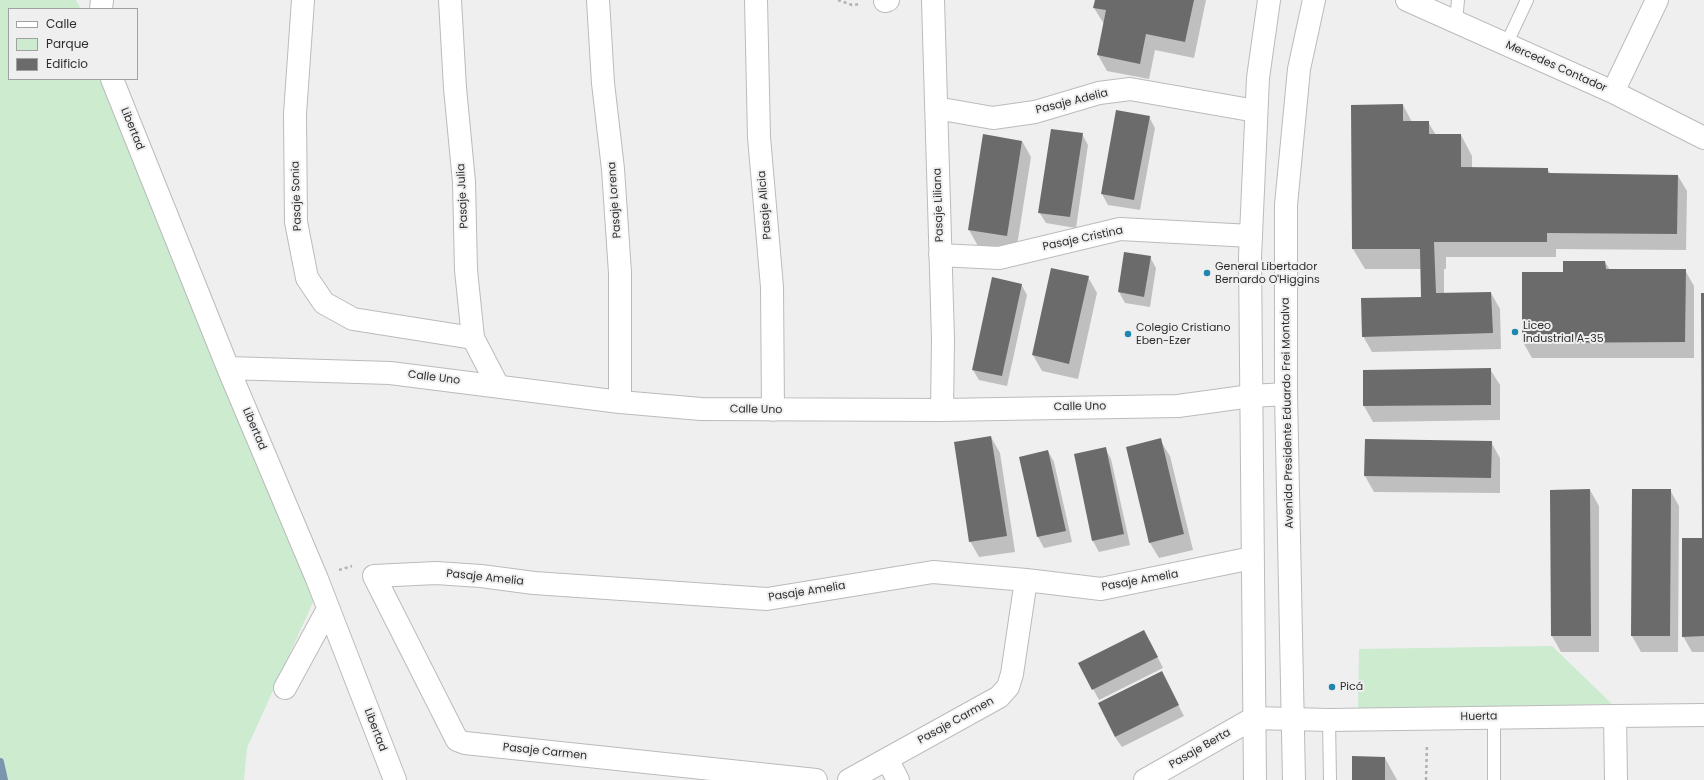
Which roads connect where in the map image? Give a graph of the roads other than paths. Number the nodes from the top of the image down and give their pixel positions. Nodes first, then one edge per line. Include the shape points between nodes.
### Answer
1 (303, 0) edge
2 (450, 0) edge
3 (598, 0) edge
4 (756, 0) edge
5 (933, 0) edge
6 (1269, 0) edge
7 (1314, 0) edge
8 (1407, 0) edge
9 (1458, 0) edge
10 (1527, 0) edge
11 (1657, 0) edge
12 (1456, 22) junction
13 (1506, 45) junction
14 (112, 80) edge
15 (1613, 92) junction
16 (936, 108) junction
17 (1256, 111) junction
18 (1704, 138) edge
19 (1251, 236) junction
20 (940, 255) junction
21 (473, 338) junction
22 (228, 368) junction
23 (498, 386) junction
24 (1286, 394) junction
25 (1251, 396) junction
26 (620, 402) junction
27 (773, 410) junction
28 (942, 410) junction
29 (1252, 558) junction
30 (374, 576) joint
31 (1026, 580) junction
32 (328, 609) junction
33 (285, 688) dead end
34 (1704, 715) edge
35 (1616, 716) junction
36 (1494, 717) junction
37 (1254, 718) junction
38 (1293, 720) junction
39 (1329, 720) junction
40 (887, 759) junction
41 (395, 780) edge
42 (816, 780) edge
43 (849, 780) edge
44 (898, 780) edge
45 (1145, 780) edge
46 (1255, 780) edge
47 (1294, 780) edge
48 (1330, 780) edge
49 (1494, 780) edge
50 (1616, 780) edge

1 - 21 street, Pasaje Sonia via 295,114 296,222 307,278 324,303 353,319
2 - 21 street, Pasaje Julia via 464,182 466,270
3 - 26 street, Pasaje Lorena via 620,273
4 - 27 street, Pasaje Alicia via 759,137 772,287
5 - 16 street, Pasaje Liliana
6 - 17 street
7 - 24 street, Avenida Presidente Eduardo Frei Montalva via 1299,69 1286,205
8 - 12 street, Mercedes Contador
9 - 12 lane
10 - 13 lane
11 - 15 street
12 - 13 street, Mercedes Contador
13 - 15 street, Mercedes Contador
14 - 22 street, Libertad
15 - 18 street, Mercedes Contador
16 - 17 street, Pasaje Adelia via 993,118 1035,112 1099,93 1130,89
16 - 20 street, Pasaje Liliana
17 - 19 street
19 - 20 street, Pasaje Cristina via 1120,229 999,258
19 - 25 street
20 - 28 street, Pasaje Liliana
21 - 23 street, Pasaje Julia
22 - 23 street, Calle Uno via 390,372
22 - 32 street, Libertad
23 - 26 street, Calle Uno
24 - 25 street, Calle Uno
24 - 38 street, Avenida Presidente Eduardo Frei Montalva
25 - 28 street, Calle Uno via 1178,406
25 - 29 street
26 - 27 street, Calle Uno via 701,409
27 - 28 street, Calle Uno
29 - 31 street, Pasaje Amelia via 1101,589
29 - 37 street
30 - 31 street, Pasaje Amelia via 436,573 534,584 767,599 933,572
30 - 42 street, Pasaje Carmen via 457,740 465,743
31 - 40 street, Pasaje Carmen via 1008,686 999,697
32 - 33 street
32 - 41 street, Libertad
34 - 35 street, Huerta
35 - 36 street, Huerta
35 - 50 street
36 - 39 street, Huerta
36 - 49 lane
37 - 38 street, Huerta
37 - 45 street, Pasaje Berta
37 - 46 street
38 - 39 street, Huerta
38 - 47 street, Avenida Presidente Eduardo Frei Montalva
39 - 48 lane
40 - 43 street, Pasaje Carmen
40 - 44 street

